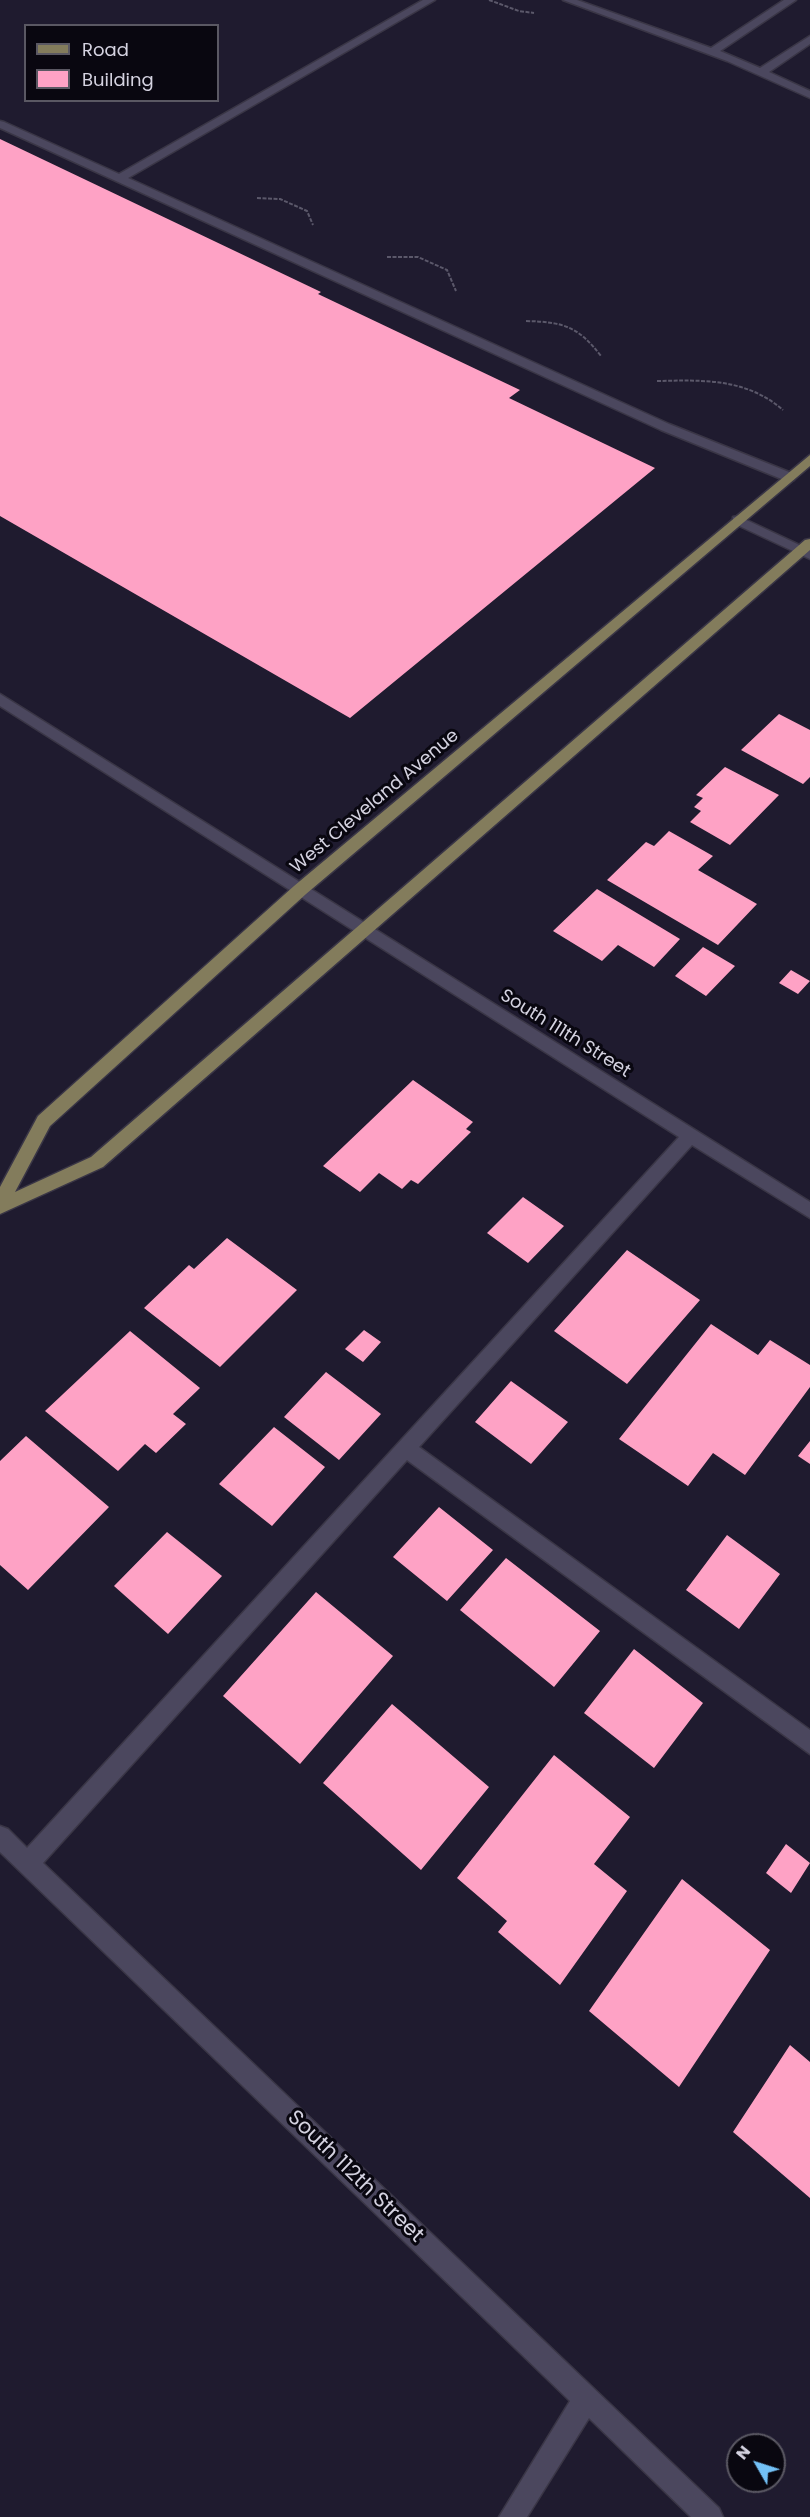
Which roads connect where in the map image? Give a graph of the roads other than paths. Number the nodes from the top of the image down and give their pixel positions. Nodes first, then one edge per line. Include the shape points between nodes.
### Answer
1 (430, 0) edge
2 (568, 0) edge
3 (791, 0) edge
4 (810, 39) edge
5 (712, 52) junction
6 (762, 72) junction
7 (810, 94) edge
8 (0, 124) edge
9 (121, 178) junction
10 (810, 459) edge
11 (789, 477) junction
12 (738, 520) junction
13 (807, 550) edge
14 (0, 699) edge
15 (300, 890) junction
16 (366, 931) junction
17 (690, 1136) junction
18 (0, 1205) edge
19 (810, 1211) edge
20 (406, 1448) junction
21 (810, 1743) edge
22 (0, 1837) edge
23 (28, 1863) junction
24 (586, 2399) junction
25 (512, 2517) edge
26 (710, 2517) edge

1 - 9 street
2 - 5 street
3 - 5 street
4 - 6 street
5 - 6 street
6 - 7 street
8 - 9 street
9 - 11 street via 665,427
10 - 11 main road, West Cleveland Avenue
11 - 12 main road, West Cleveland Avenue
12 - 13 street
12 - 15 main road, West Cleveland Avenue
13 - 16 main road, West Cleveland Avenue
14 - 15 street, South 111th Street
15 - 16 street, South 111th Street
15 - 18 main road, West Cleveland Avenue via 44,1121
16 - 17 street, South 111th Street
16 - 18 main road, West Cleveland Avenue via 97,1162
17 - 19 street, South 111th Street
17 - 20 street
20 - 21 street
20 - 23 street
22 - 23 street, South 112th Street
23 - 24 street, South 112th Street
24 - 25 street
24 - 26 street, South 112th Street

